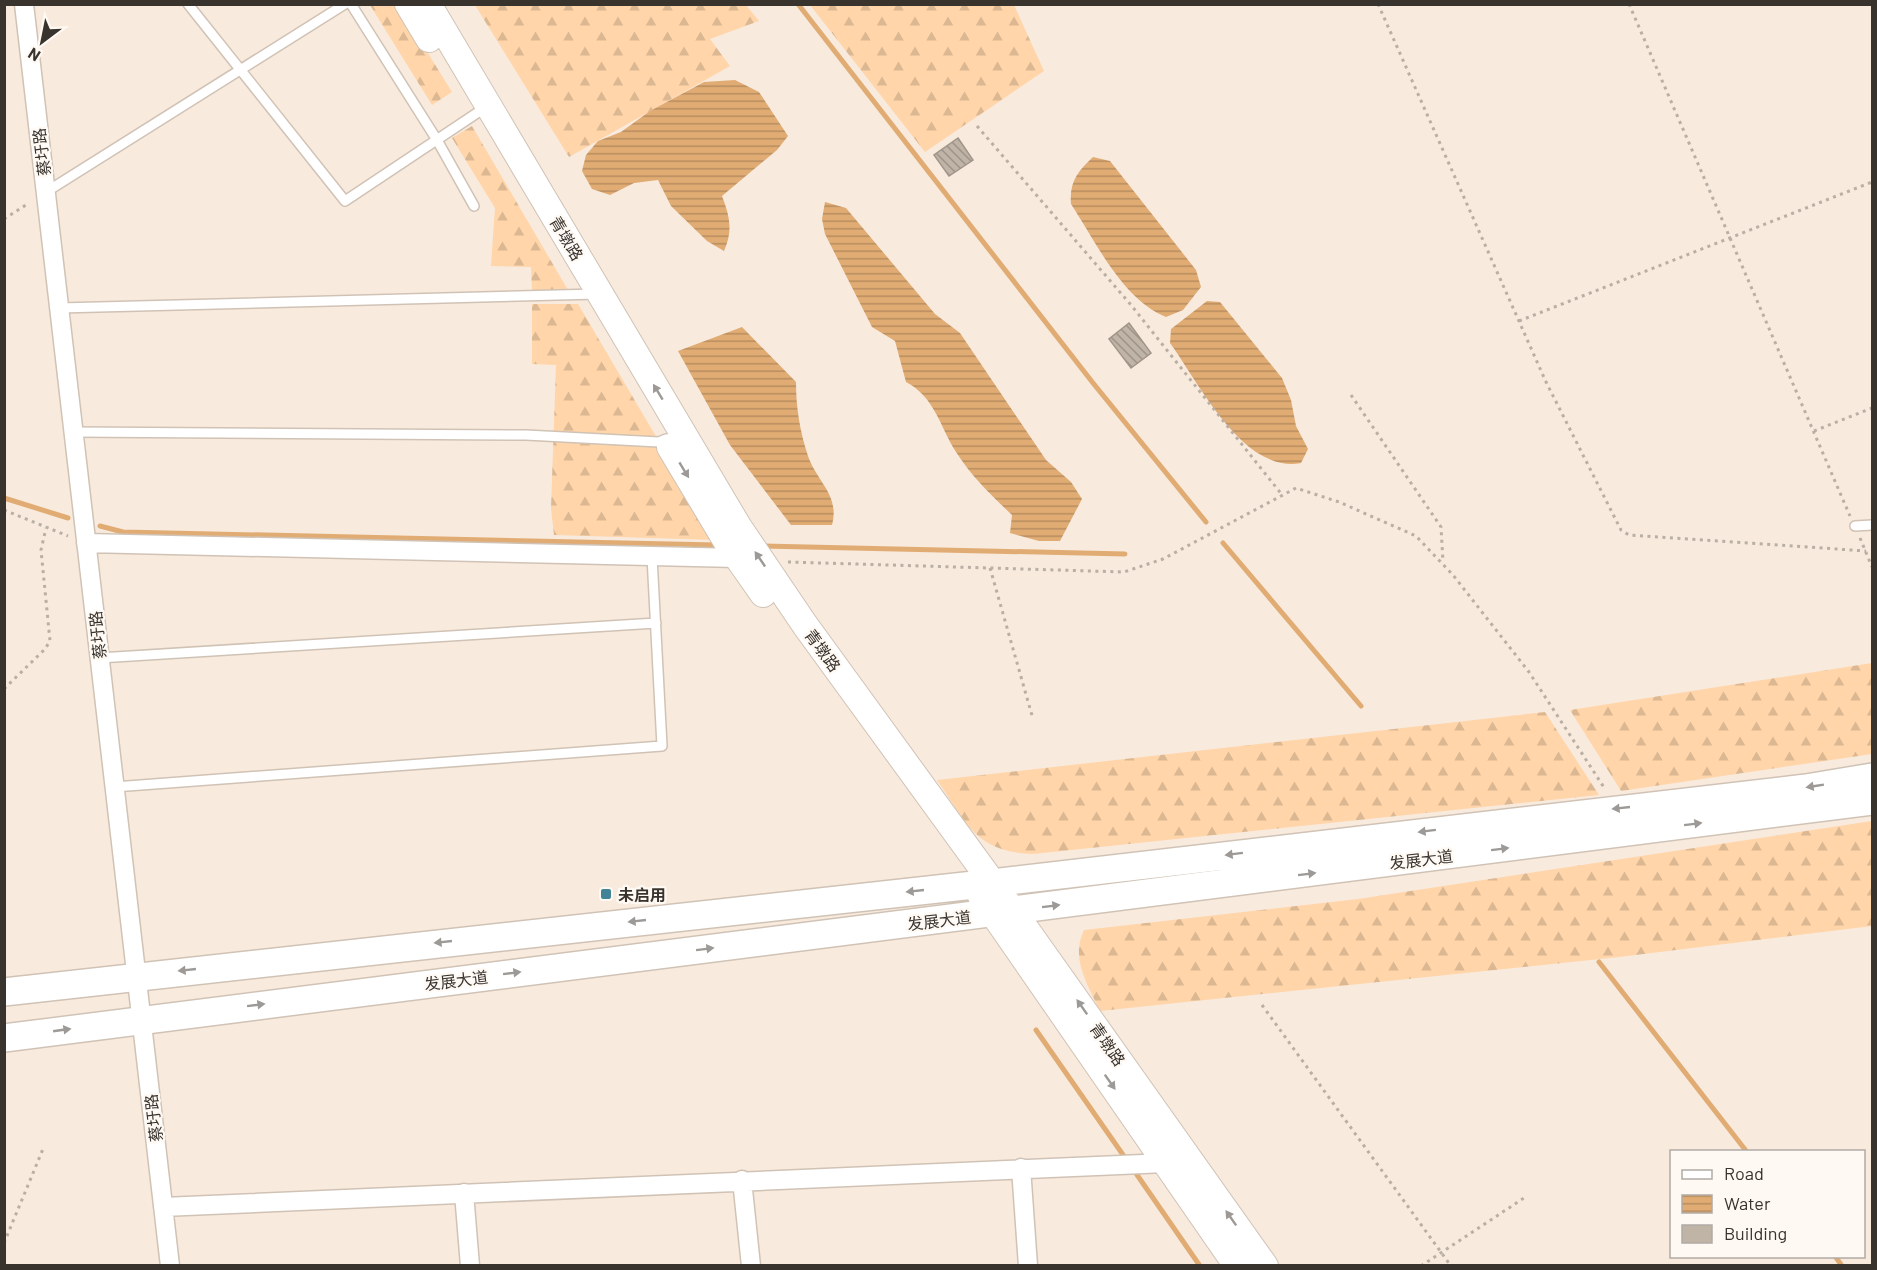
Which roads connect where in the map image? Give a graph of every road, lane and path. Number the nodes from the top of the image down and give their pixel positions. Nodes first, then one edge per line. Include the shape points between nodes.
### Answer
1 (24, 4) edge
2 (189, 4) edge
3 (345, 4) edge
4 (351, 4) edge
5 (408, 4) edge
6 (428, 4) edge
7 (1378, 4) edge
8 (1629, 4) edge
9 (240, 69) junction
10 (481, 111) junction
11 (977, 126) dead end
12 (437, 140) junction
13 (1872, 182) edge
14 (46, 192) junction
15 (474, 206) dead end
16 (4, 219) edge
17 (1730, 236) junction
18 (590, 294) junction
19 (59, 309) junction
20 (1519, 321) junction
21 (1351, 395) dead end
22 (1872, 408) edge
23 (1814, 431) junction
24 (74, 432) junction
25 (666, 440) junction
26 (1283, 495) junction
27 (4, 510) edge
28 (1872, 525) edge
29 (1855, 526) junction
30 (46, 528) junction
31 (87, 543) junction
32 (1866, 551) junction
33 (652, 557) junction
34 (750, 559) junction
35 (1443, 564) junction
36 (1872, 567) edge
37 (990, 568) junction
38 (656, 623) junction
39 (99, 658) junction
40 (4, 689) edge
41 (1033, 719) dead end
42 (1872, 777) edge
43 (114, 787) junction
44 (1872, 801) edge
45 (1617, 808) junction
46 (982, 884) junction
47 (1003, 912) junction
48 (136, 975) junction
49 (4, 992) edge
50 (1262, 1005) dead end
51 (141, 1020) junction
52 (4, 1038) edge
53 (43, 1149) dead end
54 (1166, 1164) junction
55 (1021, 1168) junction
56 (742, 1180) junction
57 (464, 1193) junction
58 (1527, 1196) dead end
59 (163, 1207) junction
60 (4, 1244) edge
61 (1442, 1252) junction
62 (170, 1266) edge
63 (470, 1266) edge
64 (751, 1266) edge
65 (1028, 1266) edge
66 (1237, 1266) edge
67 (1264, 1266) edge
68 (1422, 1266) edge
69 (1451, 1266) edge

1 - 14 street, 蔡圩路
2 - 9 lane
3 - 9 lane
4 - 12 lane
5 - 10 main road, 青墩路
6 - 10 main road, 青墩路
7 - 20 path
8 - 17 path
9 - 12 lane via 345,201
9 - 14 lane
10 - 12 lane
10 - 18 main road, 青墩路
11 - 26 path via 1131,306
12 - 15 lane
13 - 17 path
14 - 16 path
14 - 19 street, 蔡圩路
17 - 20 path
17 - 23 path
18 - 19 lane
18 - 25 main road, 青墩路
34 -> 18 main road, 青墩路 via 738,526
19 - 24 street, 蔡圩路
20 - 32 path via 1546,382 1622,530 1629,536
21 - 35 path via 1441,527
22 - 23 path
23 - 29 path
24 - 25 lane via 526,435
24 - 31 street, 蔡圩路
25 -> 34 main road, 青墩路
26 - 35 path via 1296,488 1339,502 1416,536
26 - 37 path via 1163,559 1124,572
27 - 30 path
28 - 29 lane
29 - 32 path
30 - 31 path
30 - 40 path via 41,550 50,641
31 - 33 street
31 - 39 street, 蔡圩路
32 - 36 path
33 - 34 street
33 - 38 lane
34 - 37 path
34 - 46 main road, 青墩路
35 - 45 path via 1529,672
37 - 41 path
38 - 39 lane
38 - 43 lane via 662,746
39 - 43 street, 蔡圩路
42 -> 45 main road, 发展大道
43 - 48 street, 蔡圩路
47 -> 44 main road, 发展大道
45 -> 46 main road, 发展大道
46 - 47 main road, 青墩路
46 -> 48 main road, 发展大道
51 -> 47 main road, 发展大道
47 -> 54 main road, 青墩路
67 -> 47 main road, 青墩路
48 - 49 main road, 发展大道
48 - 51 street, 蔡圩路
50 - 61 path
52 -> 51 main road, 发展大道
51 - 59 street, 蔡圩路
53 - 60 path
54 - 55 street
54 - 66 main road, 青墩路
55 - 56 street
55 - 65 street
56 - 57 street
56 - 64 street
57 - 59 street
57 - 63 street
58 - 61 path
59 - 62 street, 蔡圩路
61 - 68 path
61 - 69 path

